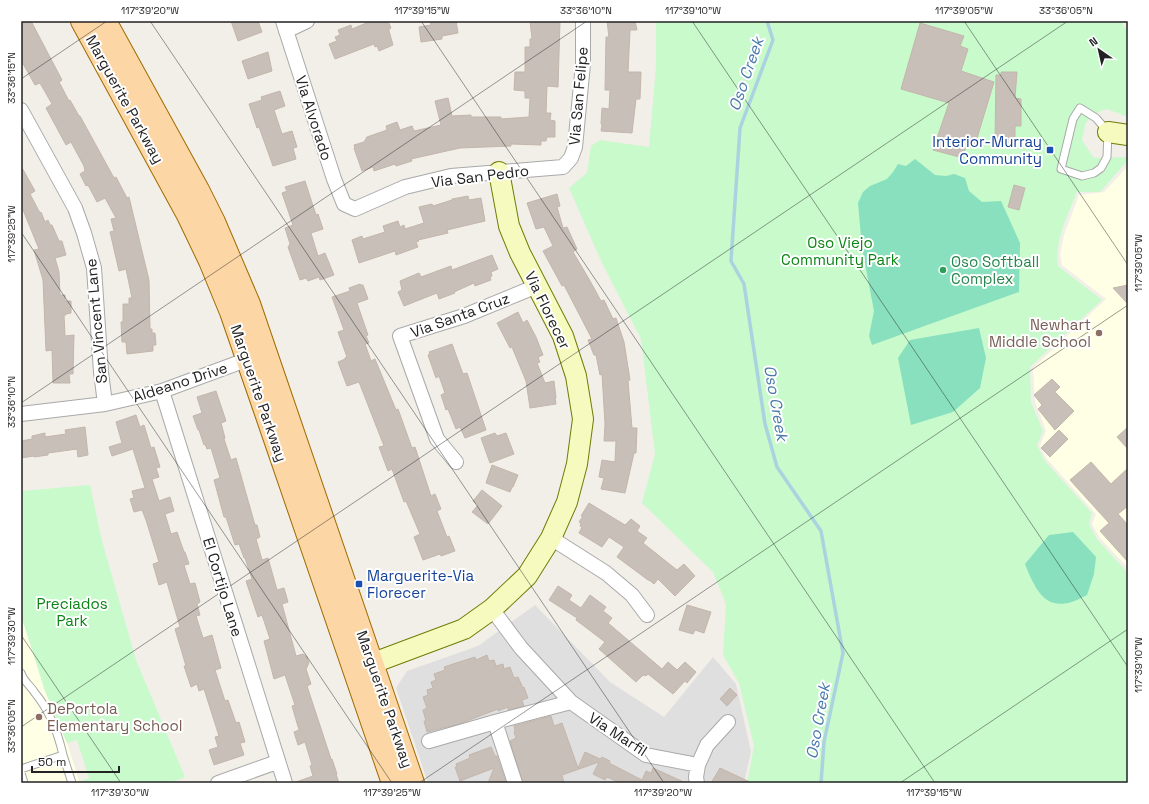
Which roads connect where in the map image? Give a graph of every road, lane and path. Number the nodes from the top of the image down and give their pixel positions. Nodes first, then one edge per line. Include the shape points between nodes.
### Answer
1 (82, 21) edge
2 (105, 21) edge
3 (307, 21) edge
4 (582, 21) edge
5 (284, 26) edge
6 (21, 110) edge
7 (1108, 132) junction
8 (1128, 135) edge
9 (563, 167) joint
10 (499, 172) junction
11 (355, 209) joint
12 (537, 286) junction
13 (257, 356) junction
14 (162, 391) junction
15 (105, 404) junction
16 (21, 414) edge
17 (456, 462) dead end
18 (551, 538) junction
19 (492, 610) junction
20 (647, 615) dead end
21 (364, 667) junction
22 (21, 673) edge
23 (571, 702) junction
24 (496, 722) junction
25 (728, 722) dead end
26 (429, 741) dead end
27 (64, 755) junction
28 (278, 762) junction
29 (698, 765) junction
30 (21, 769) edge
31 (21, 773) edge
32 (24, 783) edge
33 (72, 783) edge
34 (218, 783) edge
35 (285, 783) edge
36 (393, 783) edge
37 (413, 783) edge
38 (515, 783) edge
39 (697, 783) edge

1 - 13 main road, Marguerite Parkway via 188,215 231,312
2 - 13 main road, Marguerite Parkway via 214,222 250,304
3 - 5 street
4 - 9 street, Via San Felipe via 583,64 575,147 571,158
5 - 11 street, Via Alvorado via 334,179 344,204
6 - 15 street, San Vincent Lane via 75,208 88,247 94,268
7 - 7 lane via 1096,118 1080,108 1073,119 1061,169 1082,176 1101,168 1107,157
7 - 8 street
9 - 10 street, Via San Pedro
10 - 11 street, Via San Pedro via 451,176 405,187
10 - 12 street, Via Florecer via 509,226
12 - 17 street, Via Santa Cruz via 464,316 400,336 437,439
12 - 18 street, Via Florecer via 563,336 576,376 583,419 577,464 567,502
13 - 14 street, Aldeano Drive
13 - 21 main road, Marguerite Parkway
14 - 15 street, Aldeano Drive
14 - 28 street, El Cortijo Lane
15 - 16 street, Aldeano Drive
18 - 19 street, Via Florecer via 527,576
18 - 20 street via 606,573 632,595
19 - 21 street, Via Florecer via 464,629
19 - 23 street, Via Marfil via 521,648
21 - 36 main road, Marguerite Parkway
21 - 37 main road, Marguerite Parkway
22 - 27 lane via 23,680 35,692 52,720
23 - 24 street
23 - 29 street, Via Marfil via 646,755
24 - 26 street
24 - 38 street
25 - 29 street via 707,745
27 - 30 lane
27 - 33 lane
28 - 34 street
28 - 35 street, El Cortijo Lane
29 - 39 street
31 - 32 lane

